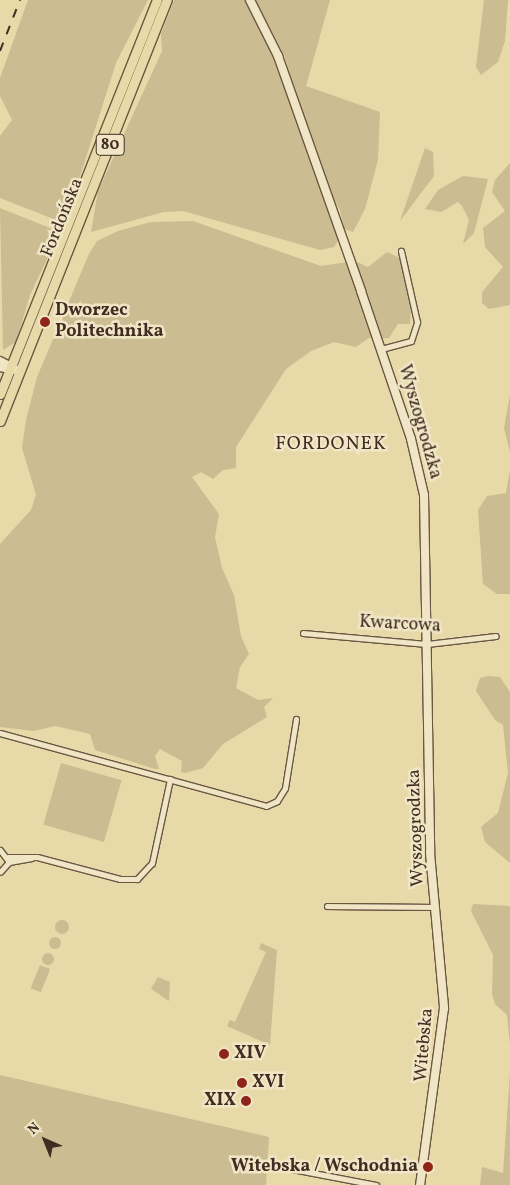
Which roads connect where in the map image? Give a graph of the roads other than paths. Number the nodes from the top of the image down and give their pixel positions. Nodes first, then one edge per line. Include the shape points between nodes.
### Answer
1 (157, 0) edge
2 (167, 0) edge
3 (250, 0) edge
4 (401, 250) dead end
5 (381, 349) junction
6 (0, 361) edge
7 (0, 367) edge
8 (11, 367) junction
9 (20, 371) junction
10 (0, 372) edge
11 (4, 384) junction
12 (0, 394) edge
13 (0, 421) edge
14 (304, 634) dead end
15 (496, 636) dead end
16 (423, 643) junction
17 (296, 719) dead end
18 (0, 733) edge
19 (170, 779) junction
20 (0, 850) edge
21 (8, 859) junction
22 (0, 872) edge
23 (327, 906) dead end
24 (435, 907) junction
25 (271, 1165) dead end
26 (376, 1185) edge
27 (420, 1185) edge

1 - 8 main road, Fordońska / 80
2 - 9 main road, Fordońska / 80
3 - 5 street, Wyszogrodzka via 278,56
4 - 5 street via 417,322 411,341
5 - 16 street, Wyszogrodzka via 412,439 424,495 427,554
6 - 8 street
7 - 8 street
8 - 9 street
8 - 11 main road, Fordońska / 80
9 - 13 main road, Fordońska / 80
10 - 11 street
11 - 12 main road, Fordońska / 80
14 - 16 street, Kwarcowa
15 - 16 street, Kwarcowa
16 - 24 street, Wyszogrodzka
17 - 19 street via 285,788 271,805
18 - 19 street
19 - 21 street via 152,863 143,876 120,879 37,857
20 - 21 street
21 - 22 street
23 - 24 street
24 - 27 street, Witebska via 444,1018
25 - 26 street

